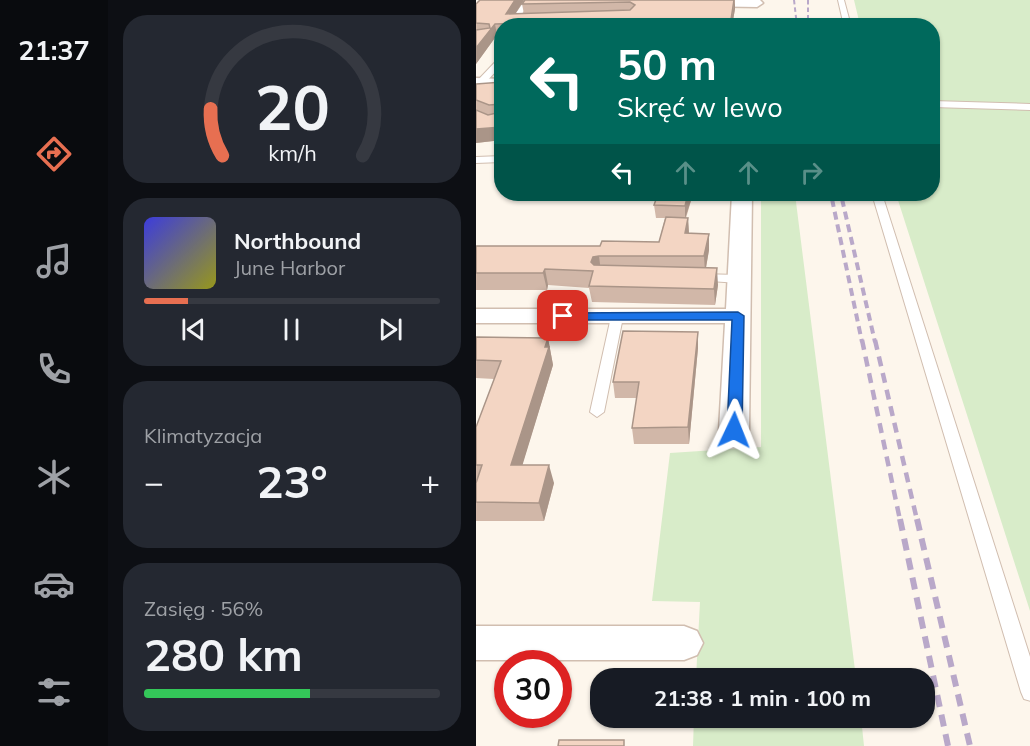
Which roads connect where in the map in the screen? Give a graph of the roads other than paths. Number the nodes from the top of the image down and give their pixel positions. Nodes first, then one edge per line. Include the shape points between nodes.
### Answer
1 (528, 0) edge
2 (841, 0) edge
3 (686, 1) edge
4 (756, 6) edge
5 (516, 18) edge
6 (846, 18) edge
7 (494, 68) edge
8 (478, 83) edge
9 (494, 84) edge
10 (940, 104) edge
11 (1031, 106) edge
12 (494, 159) edge
13 (476, 160) edge
14 (742, 201) edge
15 (879, 201) edge
16 (682, 278) edge
17 (739, 279) junction
18 (476, 316) edge
19 (617, 316) junction
20 (738, 316) junction
21 (597, 412) dead end
22 (734, 430) dead end
23 (476, 643) edge
24 (684, 643) dead end
25 (1031, 692) edge

1 - 5 lane
2 - 6 lane
3 - 4 street
7 - 8 lane
8 - 9 street
10 - 11 lane
12 - 13 lane
14 - 17 street
15 - 25 lane
16 - 17 lane
17 - 20 street
18 - 19 street
19 - 20 street
19 - 21 lane
20 - 22 street
23 - 24 street

